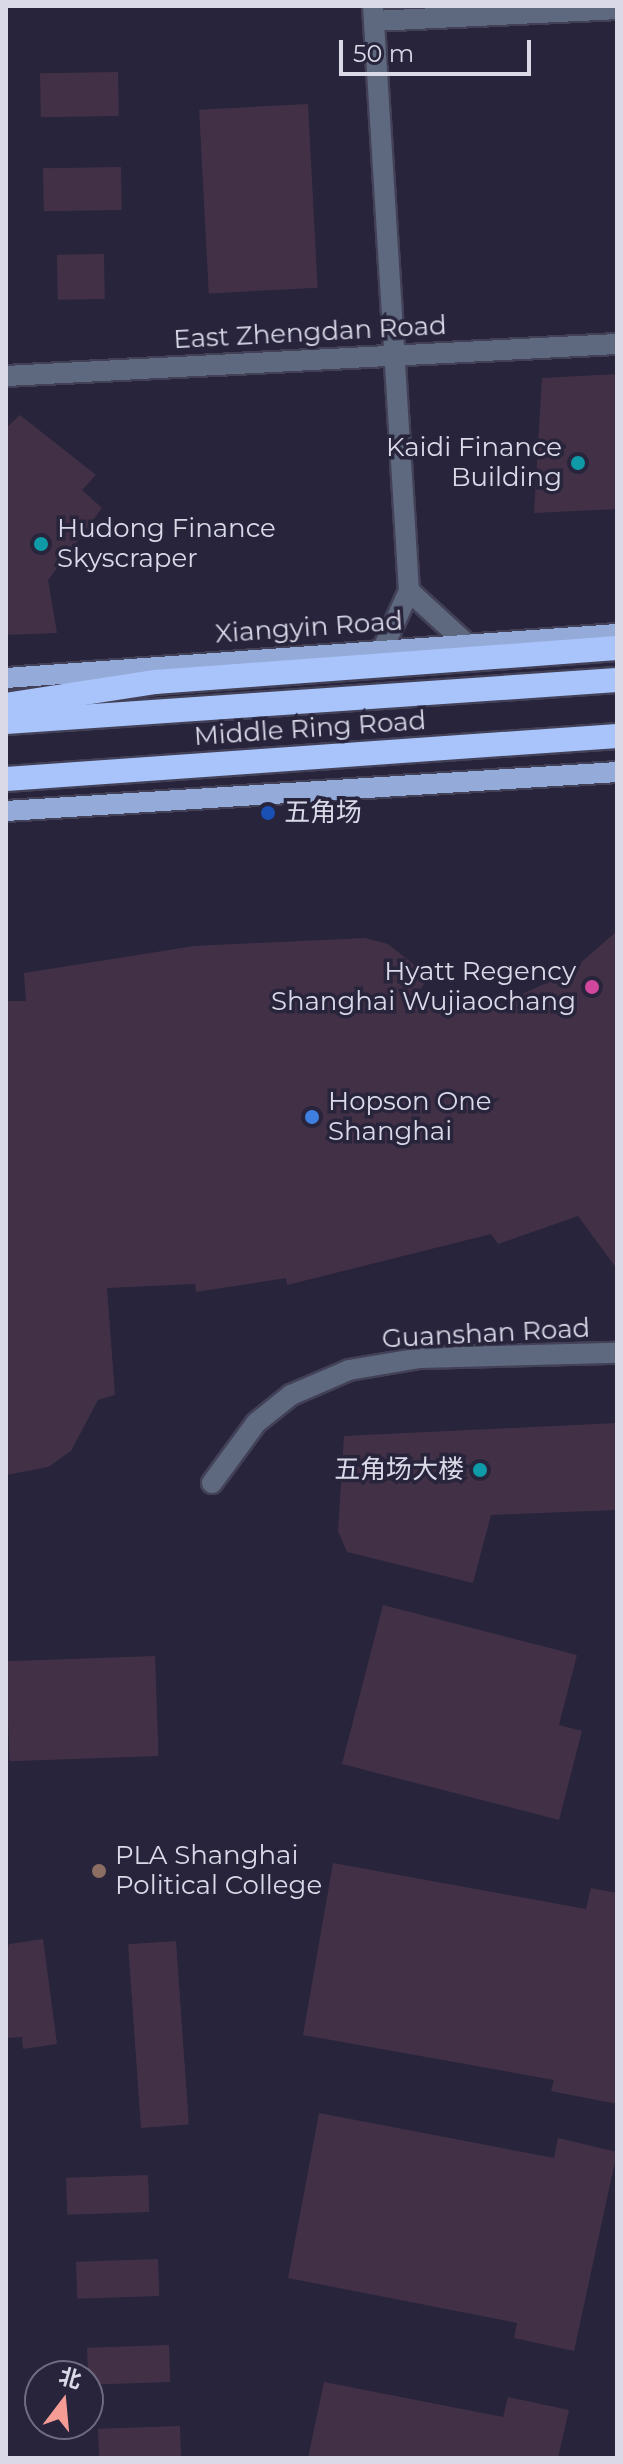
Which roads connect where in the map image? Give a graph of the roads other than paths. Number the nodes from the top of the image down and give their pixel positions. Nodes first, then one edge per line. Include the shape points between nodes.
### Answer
1 (617, 9) edge
2 (373, 13) edge
3 (617, 344) edge
4 (389, 353) junction
5 (6, 376) edge
6 (409, 591) junction
7 (617, 634) edge
8 (467, 644) junction
9 (383, 648) junction
10 (617, 648) edge
11 (6, 678) edge
12 (617, 680) edge
13 (6, 705) edge
14 (6, 722) edge
15 (617, 736) edge
16 (617, 745) edge
17 (617, 752) edge
18 (617, 772) edge
19 (6, 779) edge
20 (6, 787) edge
21 (6, 811) edge
22 (617, 1353) edge
23 (212, 1483) dead end

1 - 2 street
2 - 4 street
3 - 4 street, East Zhengdan Road
4 - 5 street, East Zhengdan Road
4 - 6 street
6 - 8 street
6 - 9 street
7 - 8 main road, Xiangyin Road
8 - 9 main road, Xiangyin Road
9 - 11 main road, Xiangyin Road
10 - 13 highway via 155,682
12 - 14 highway, Middle Ring Road
15 - 19 highway, Middle Ring Road
16 - 20 main road
17 - 20 highway
18 - 21 main road
22 - 23 street, Guanshan Road via 420,1358 349,1370 279,1404

